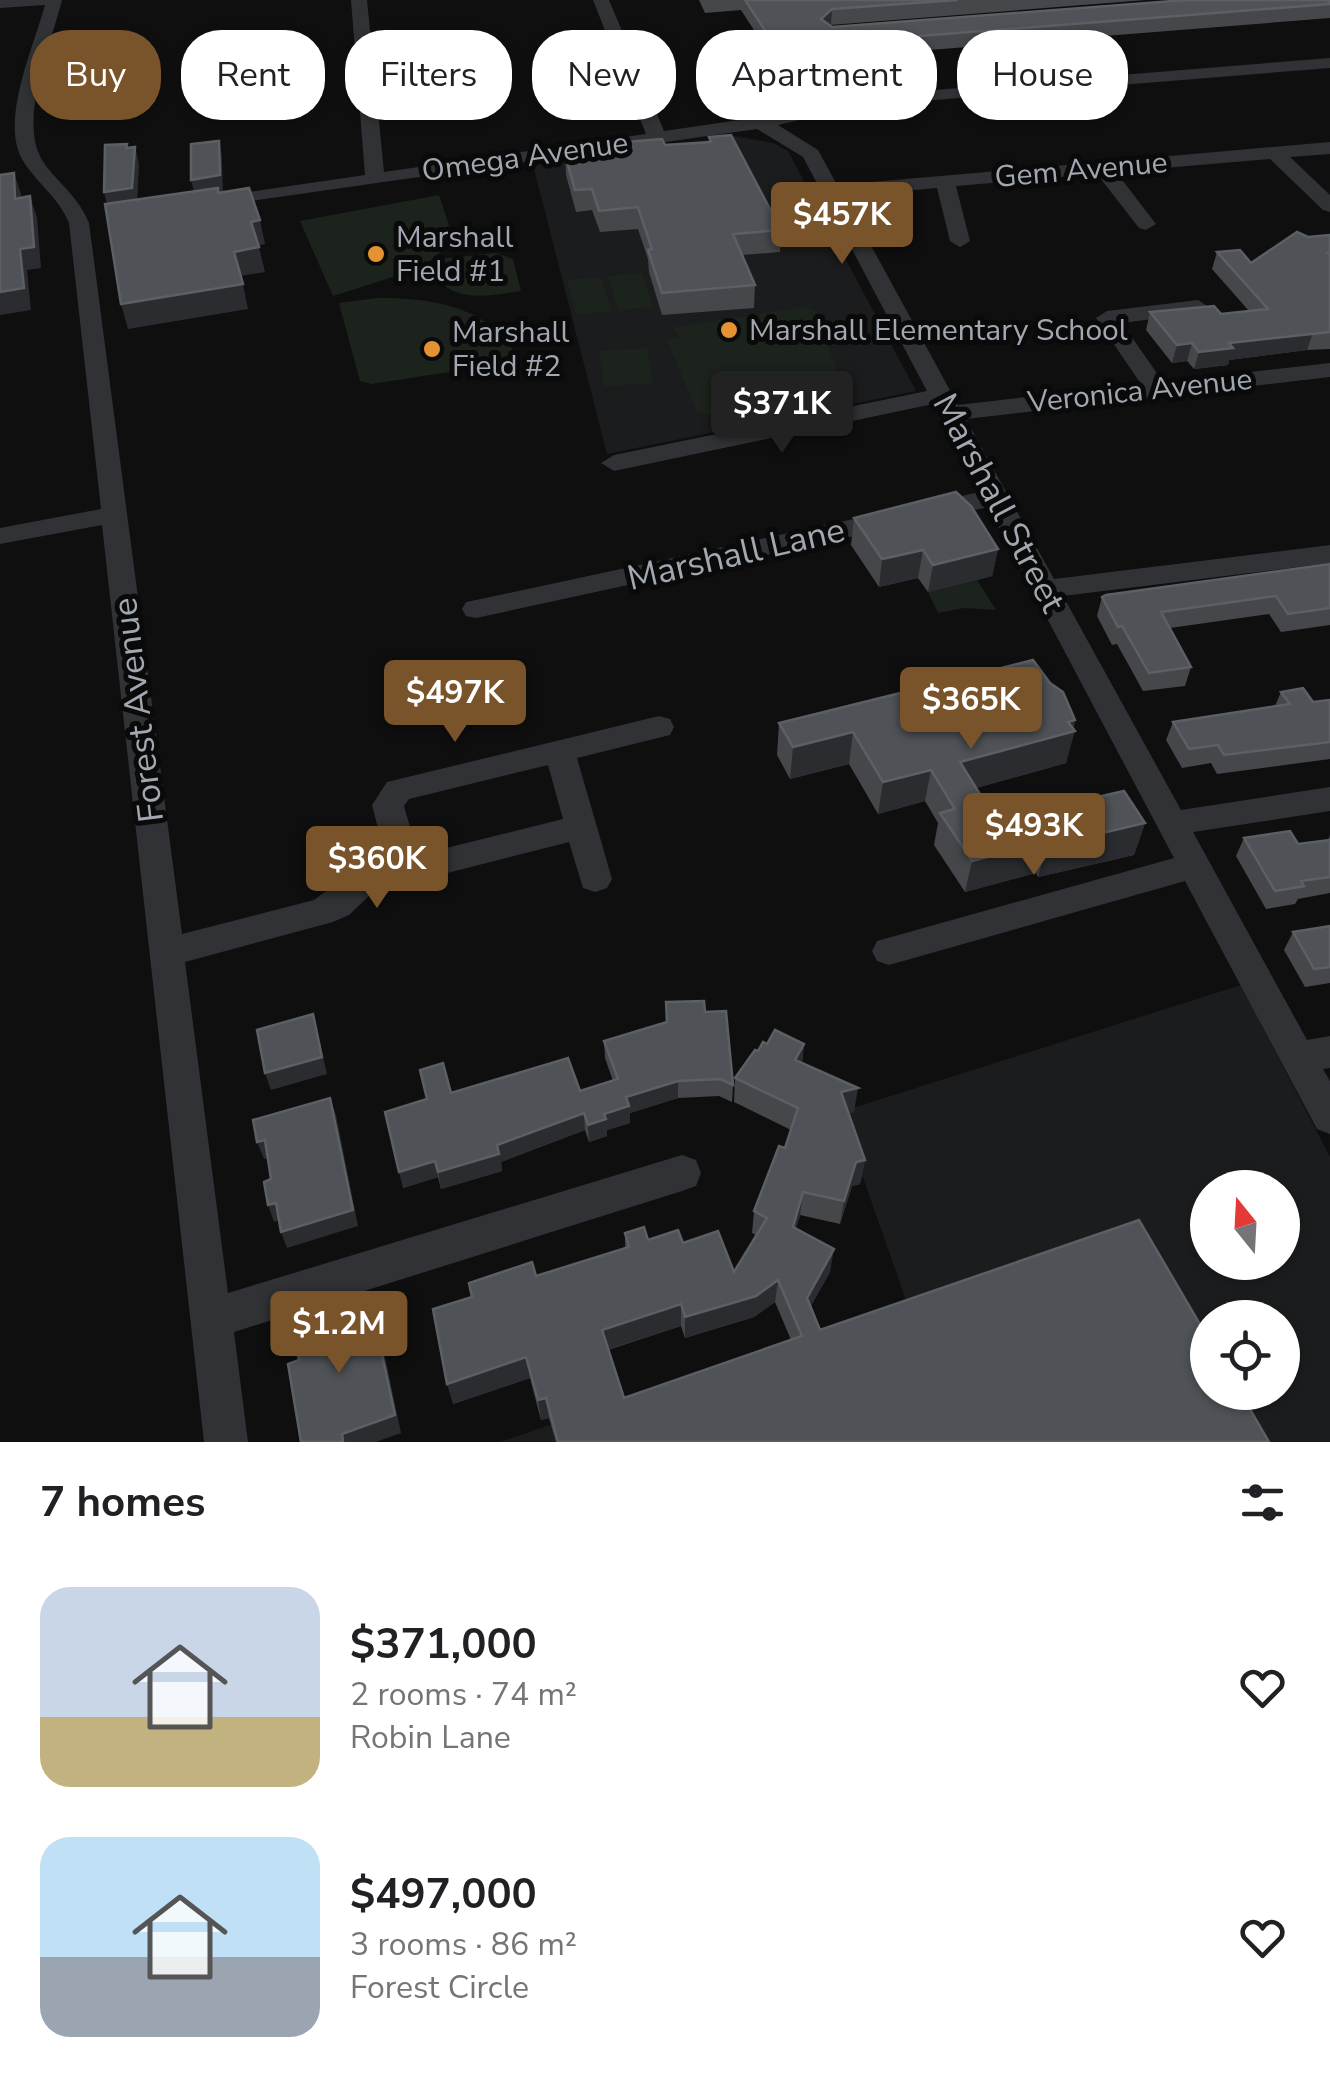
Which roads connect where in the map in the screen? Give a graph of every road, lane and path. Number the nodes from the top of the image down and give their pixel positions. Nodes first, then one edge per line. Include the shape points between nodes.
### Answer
1 (45, 0) edge
2 (54, 0) edge
3 (359, 0) edge
4 (602, 0) edge
5 (0, 3) edge
6 (1330, 63) edge
7 (760, 123) junction
8 (657, 138) junction
9 (1330, 148) edge
10 (1276, 153) junction
11 (1103, 168) junction
12 (376, 178) junction
13 (944, 182) junction
14 (832, 191) junction
15 (200, 205) edge
16 (1330, 206) edge
17 (1146, 224) dead end
18 (960, 240) dead end
19 (1198, 307) edge
20 (1330, 370) edge
21 (1156, 389) junction
22 (946, 404) junction
23 (614, 463) dead end
24 (995, 497) junction
25 (113, 514) junction
26 (0, 536) edge
27 (1330, 554) edge
28 (1046, 589) junction
29 (476, 609) dead end
30 (658, 727) dead end
31 (560, 750) junction
32 (1330, 799) edge
33 (1173, 823) junction
34 (580, 826) junction
35 (1195, 866) junction
36 (406, 871) junction
37 (595, 878) dead end
38 (168, 952) junction
39 (889, 952) dead end
40 (1314, 1055) edge
41 (1330, 1117) edge
42 (682, 1173) dead end
43 (213, 1318) junction
44 (226, 1442) edge

1 - 5 street
2 - 25 street, Forest Avenue via 22,132 30,156 88,222
3 - 12 street
4 - 8 street
6 - 7 street, Omega Avenue via 860,101
7 - 8 street, Omega Avenue
7 - 14 street, Marshall Street via 808,150
8 - 12 street, Omega Avenue
9 - 10 street, Gem Avenue
10 - 11 street, Gem Avenue
10 - 16 street
11 - 13 street, Gem Avenue
11 - 17 street
12 - 15 street, Omega Avenue
13 - 14 street, Gem Avenue
13 - 18 street
14 - 22 street, Marshall Street
19 - 21 street via 1107,318
20 - 21 street, Veronica Avenue
21 - 22 street, Veronica Avenue
22 - 23 street, Veronica Avenue
22 - 24 street, Marshall Street
24 - 28 street, Marshall Street
24 - 29 street, Marshall Lane
25 - 26 street
25 - 38 street, Forest Avenue
27 - 28 street
28 - 33 street, Marshall Street
30 - 31 street
31 - 34 street
31 - 36 street via 394,793 388,805
32 - 33 street
33 - 35 street, Marshall Street
34 - 36 street
34 - 37 street
35 - 39 street
35 - 40 street, Marshall Street
36 - 38 street via 363,882 320,912
38 - 43 street, Forest Avenue
40 - 41 street, Marshall Street
42 - 43 street
43 - 44 street, Forest Avenue

